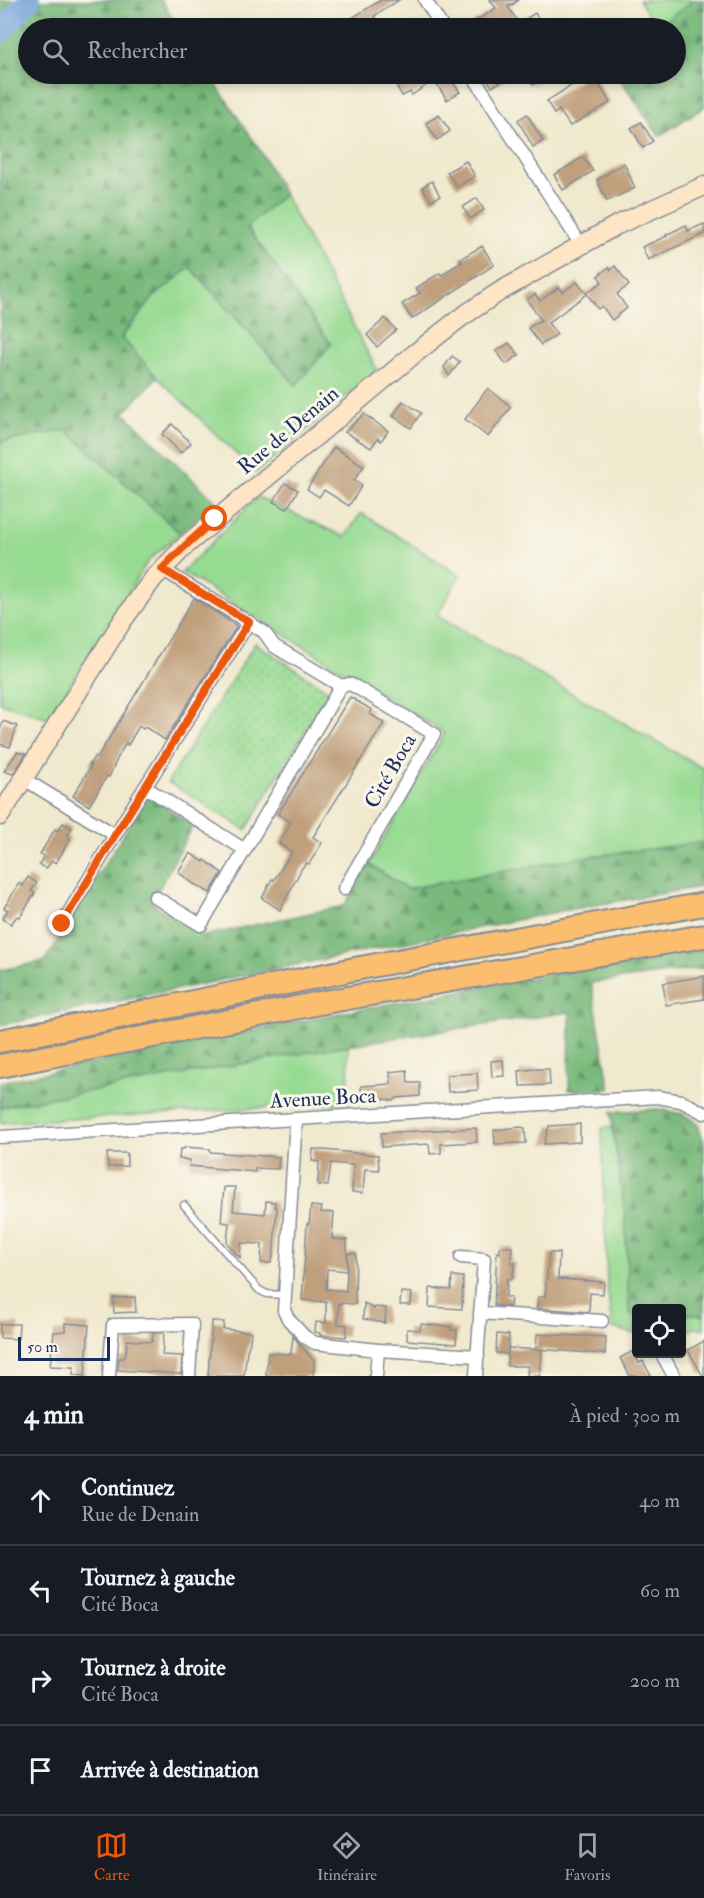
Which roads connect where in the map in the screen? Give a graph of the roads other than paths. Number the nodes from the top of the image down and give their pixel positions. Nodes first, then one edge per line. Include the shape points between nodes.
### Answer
1 (425, 0) edge
2 (437, 18) edge
3 (478, 84) edge
4 (704, 186) edge
5 (581, 245) junction
6 (162, 569) junction
7 (249, 622) junction
8 (341, 686) junction
9 (24, 778) junction
10 (145, 787) junction
11 (0, 816) edge
12 (115, 835) junction
13 (245, 850) junction
14 (344, 889) dead end
15 (155, 897) dead end
16 (704, 904) edge
17 (62, 924) dead end
18 (704, 936) edge
19 (0, 1041) edge
20 (0, 1066) edge
21 (704, 1113) edge
22 (296, 1119) junction
23 (0, 1137) edge
24 (184, 1205) dead end
25 (461, 1257) dead end
26 (284, 1295) junction
27 (480, 1313) junction
28 (602, 1321) dead end
29 (378, 1350) junction
30 (477, 1356) junction
31 (664, 1358) edge
32 (109, 1376) edge
33 (189, 1376) edge
34 (376, 1376) edge
35 (476, 1376) edge
36 (674, 1376) edge

1 - 2 street
3 - 5 street
4 - 5 street, Rue de Denain
5 - 6 street, Rue de Denain via 499,292 423,346 207,526
6 - 7 street, Cité Boca
6 - 9 street, Rue de Denain via 123,620
7 - 8 street, Cité Boca via 267,634 274,646
7 - 10 street
8 - 13 street
8 - 14 street, Cité Boca via 356,687 434,734
9 - 11 street, Rue de Denain
9 - 12 street
10 - 12 street
10 - 13 street
12 - 17 street
13 - 15 street via 201,925
16 - 19 highway via 320,975
18 - 20 highway via 325,1002
21 - 22 street, Avenue Boca via 665,1097
22 - 23 street, Avenue Boca
22 - 26 street
24 - 26 lane via 259,1290
25 - 27 street via 484,1259
26 - 29 street via 286,1316 310,1340 322,1345
27 - 28 street
27 - 30 street
29 - 30 street
29 - 34 street
30 - 35 street
31 - 36 street
32 - 33 street via 113,1325 192,1324

